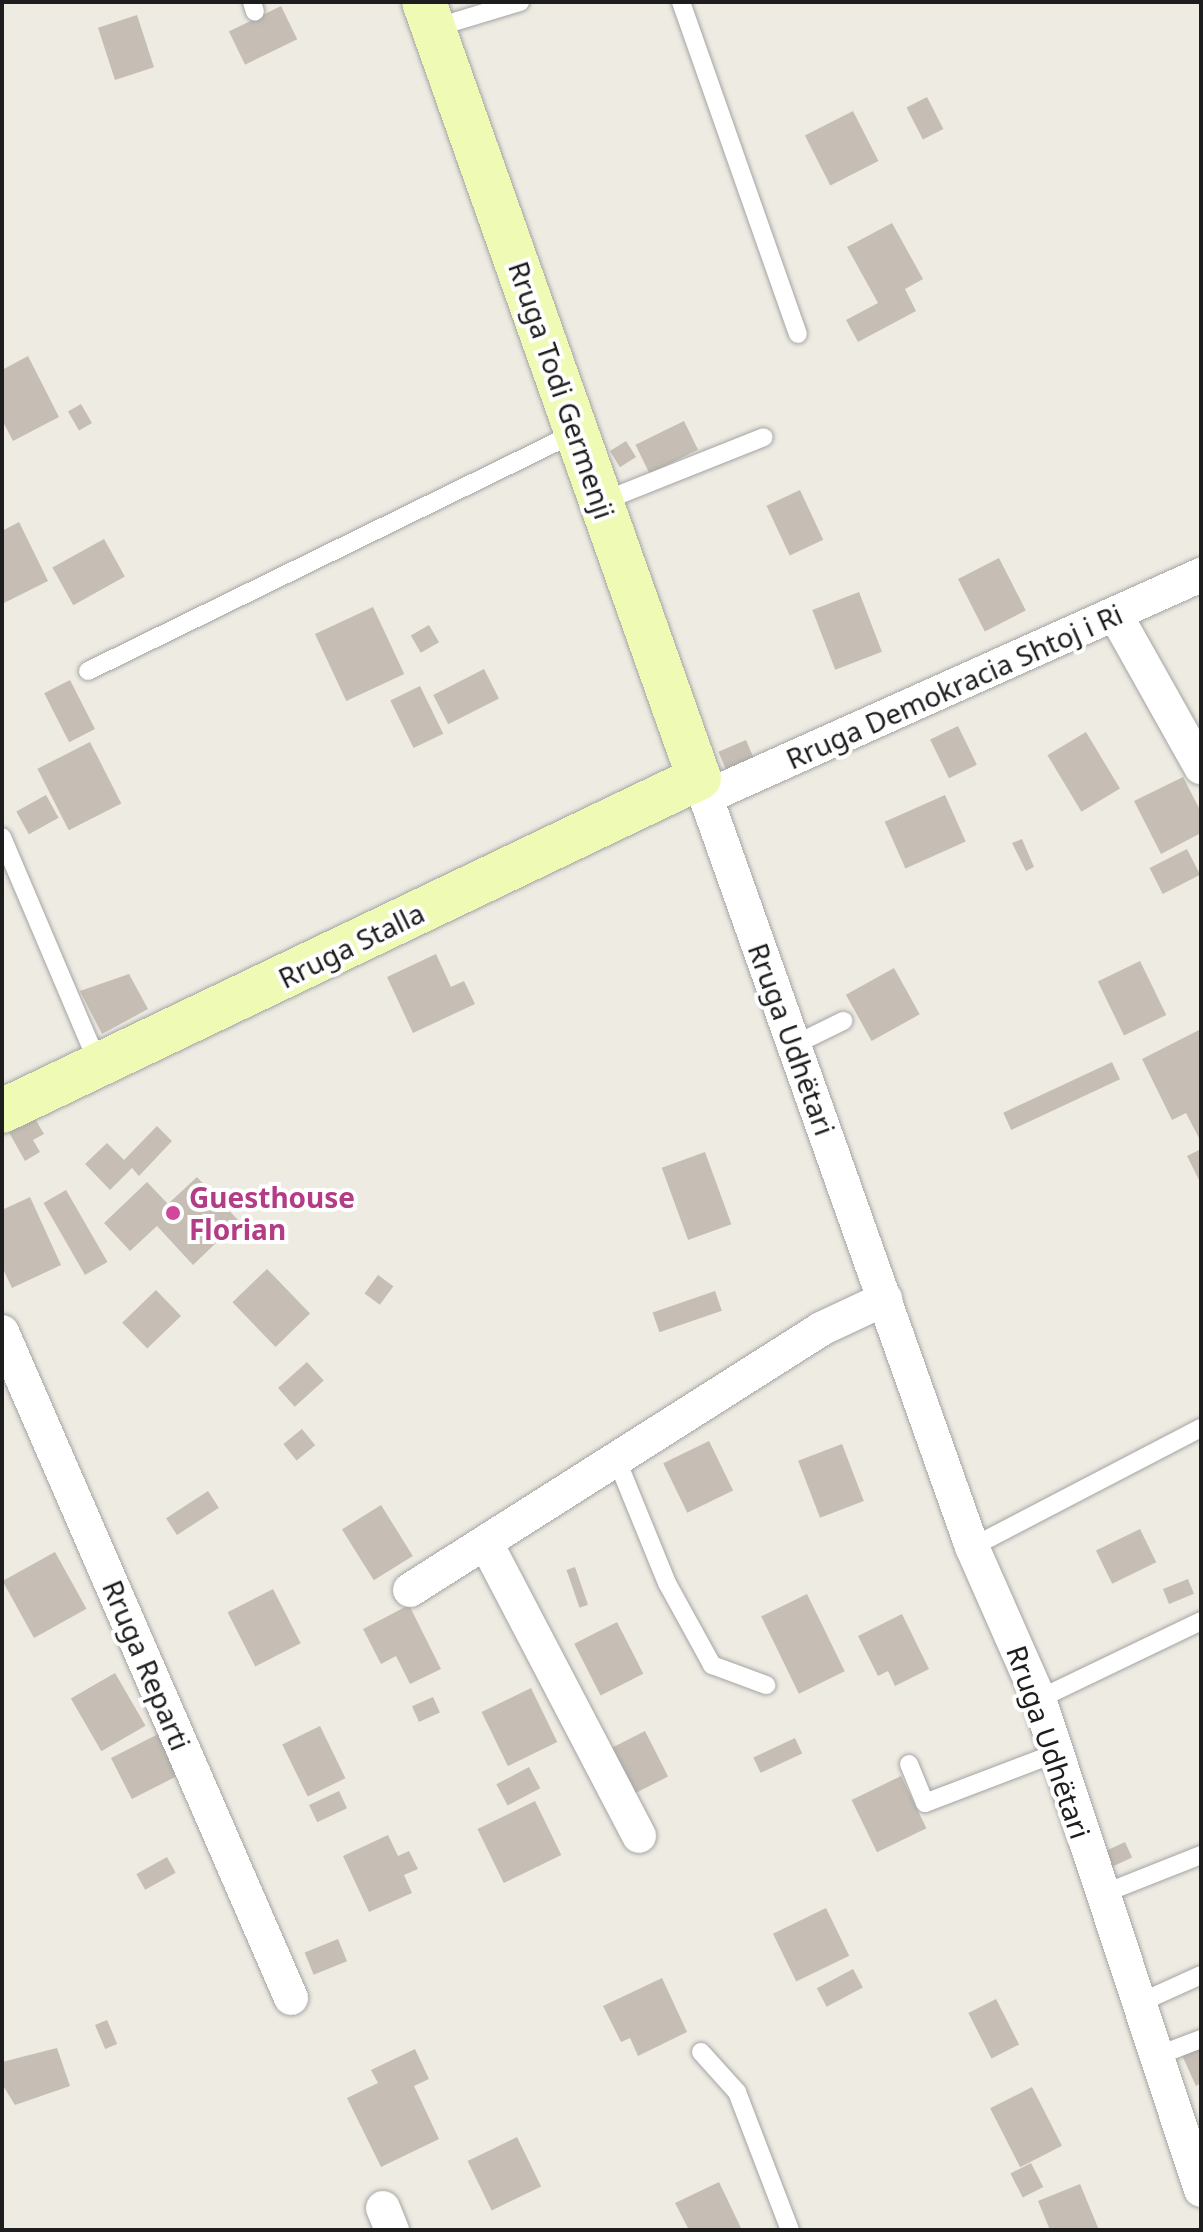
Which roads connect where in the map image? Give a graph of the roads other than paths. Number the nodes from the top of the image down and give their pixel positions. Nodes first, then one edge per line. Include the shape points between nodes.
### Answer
1 (520, 2) edge
2 (681, 2) edge
3 (429, 15) edge
4 (798, 334) dead end
5 (577, 432) junction
6 (764, 437) dead end
7 (601, 502) junction
8 (1201, 575) edge
9 (1115, 614) junction
10 (88, 671) dead end
11 (1201, 767) edge
12 (703, 788) junction
13 (2, 837) edge
14 (843, 1021) dead end
15 (794, 1045) junction
16 (99, 1066) junction
17 (2, 1111) edge
18 (885, 1299) junction
19 (2, 1332) edge
20 (1201, 1428) edge
21 (616, 1458) junction
22 (488, 1547) junction
23 (972, 1547) junction
24 (410, 1590) dead end
25 (1201, 1621) edge
26 (766, 1685) dead end
27 (1039, 1699) junction
28 (1056, 1753) junction
29 (909, 1764) dead end
30 (639, 1836) dead end
31 (1201, 1855) edge
32 (1100, 1895) junction
33 (1201, 1975) edge
34 (291, 1998) dead end
35 (1135, 2005) junction
36 (1201, 2039) edge
37 (701, 2052) dead end
38 (1154, 2057) junction
39 (1201, 2190) edge
40 (790, 2230) edge

1 - 3 lane
2 - 4 lane
3 - 5 street, Rruga Todi Germenji
5 - 7 street, Rruga Todi Germenji
5 - 10 lane
6 - 7 lane
7 - 12 street, Rruga Todi Germenji
8 - 9 street, Rruga Demokracia Shtoj i Ri
9 - 11 street
9 - 12 street, Rruga Demokracia Shtoj i Ri
12 - 15 street, Rruga Udhëtari
12 - 16 street, Rruga Stalla
13 - 16 lane
14 - 15 lane
15 - 18 street, Rruga Udhëtari
16 - 17 street, Rruga Stalla
18 - 21 street via 821,1329
18 - 23 street, Rruga Udhëtari
19 - 34 street, Rruga Reparti
20 - 23 lane
21 - 22 street
21 - 26 lane via 667,1583 712,1665
22 - 24 street
22 - 30 street
23 - 27 street, Rruga Udhëtari
25 - 27 lane
27 - 28 street, Rruga Udhëtari
28 - 29 lane via 925,1803
28 - 32 street, Rruga Udhëtari
31 - 32 lane
32 - 35 street, Rruga Udhëtari
33 - 35 lane
35 - 38 street, Rruga Udhëtari
36 - 38 lane
37 - 40 lane via 737,2092
38 - 39 street, Rruga Udhëtari

